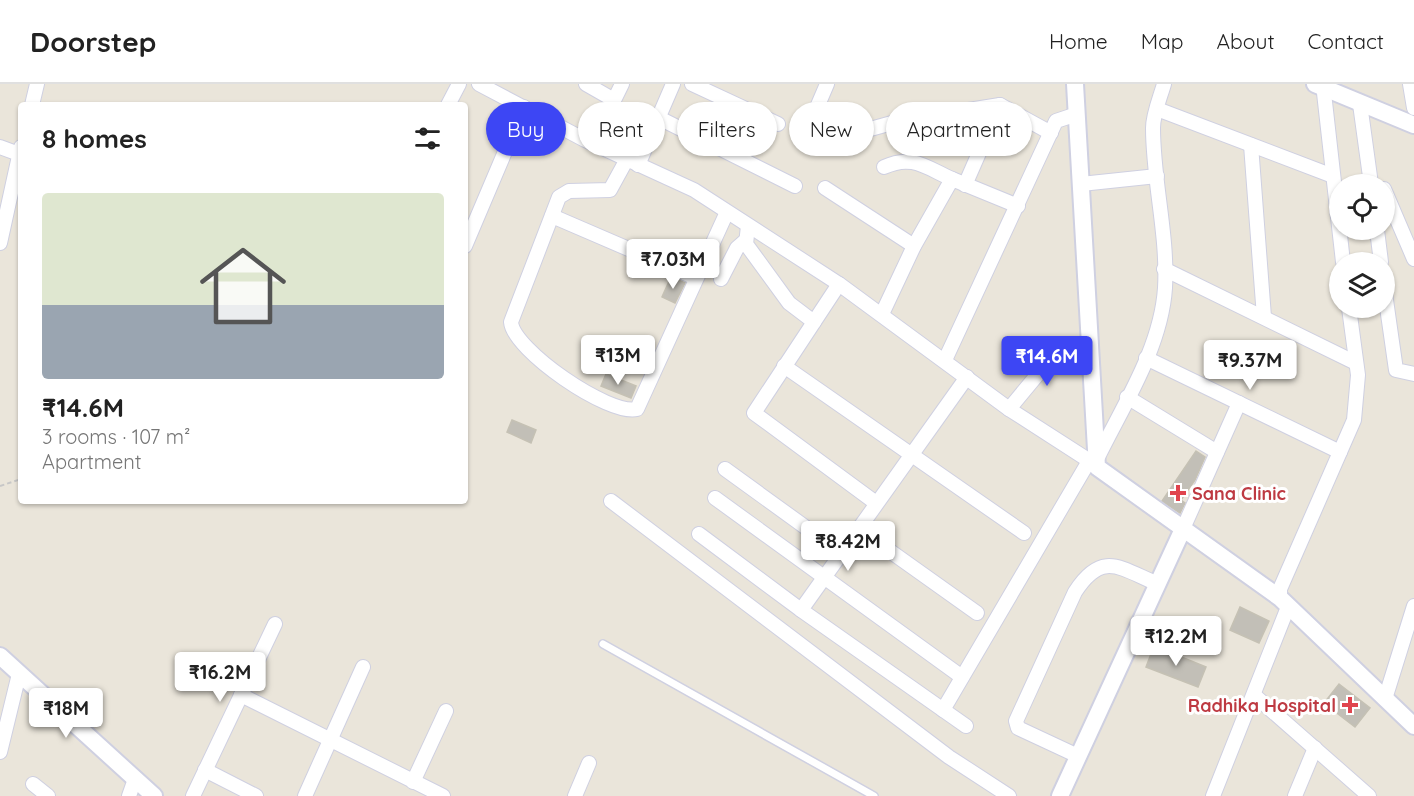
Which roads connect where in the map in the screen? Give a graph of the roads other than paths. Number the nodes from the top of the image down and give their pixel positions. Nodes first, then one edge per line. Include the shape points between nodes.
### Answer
1 (37, 84) edge
2 (459, 84) edge
3 (479, 84) edge
4 (586, 84) edge
5 (621, 84) edge
6 (673, 84) edge
7 (692, 84) edge
8 (827, 84) edge
9 (1075, 84) edge
10 (1164, 84) edge
11 (1410, 84) edge
12 (1320, 85) edge
13 (614, 100) joint
14 (33, 102) edge
15 (450, 102) edge
16 (514, 102) edge
17 (665, 103) edge
18 (1360, 104) junction
19 (1414, 108) edge
20 (1157, 109) junction
21 (1077, 114) junction
22 (665, 121) edge
23 (1032, 123) edge
24 (778, 124) dead end
25 (886, 125) edge
26 (1414, 125) edge
27 (1051, 133) junction
28 (1251, 145) junction
29 (0, 147) edge
30 (1366, 149) junction
31 (18, 151) edge
32 (503, 156) edge
33 (620, 156) edge
34 (637, 156) edge
35 (978, 156) edge
36 (18, 160) edge
37 (633, 162) junction
38 (884, 167) dead end
39 (1333, 174) edge
40 (1370, 174) edge
41 (1377, 174) edge
42 (1329, 175) edge
43 (1157, 177) junction
44 (952, 179) junction
45 (1081, 184) junction
46 (965, 185) junction
47 (795, 186) dead end
48 (825, 188) dead end
49 (1018, 206) junction
50 (727, 212) junction
51 (1395, 215) edge
52 (552, 216) junction
53 (748, 226) junction
54 (1, 235) edge
55 (468, 239) edge
56 (745, 242) junction
57 (914, 246) junction
58 (1414, 259) edge
59 (1164, 269) junction
60 (696, 278) junction
61 (721, 279) dead end
62 (839, 284) junction
63 (882, 314) junction
64 (1264, 317) junction
65 (1350, 318) edge
66 (1389, 318) edge
67 (814, 322) junction
68 (1048, 350) dead end
69 (1146, 358) junction
70 (945, 360) junction
71 (1356, 363) junction
72 (784, 366) junction
73 (1414, 374) edge
74 (967, 377) junction
75 (1127, 397) junction
76 (1239, 403) junction
77 (1009, 409) junction
78 (1217, 452) junction
79 (1340, 452) junction
80 (912, 453) junction
81 (1094, 462) junction
82 (726, 469) dead end
83 (715, 498) dead end
84 (611, 501) dead end
85 (876, 503) junction
86 (859, 529) junction
87 (1182, 531) junction
88 (1024, 532) dead end
89 (699, 534) dead end
90 (842, 553) junction
91 (825, 578) junction
92 (1158, 584) junction
93 (1284, 602) junction
94 (1414, 606) edge
95 (977, 613) dead end
96 (805, 614) junction
97 (275, 624) dead end
98 (794, 639) junction
99 (603, 644) dead end
100 (0, 657) edge
101 (363, 668) dead end
102 (19, 674) junction
103 (962, 676) junction
104 (1254, 694) junction
105 (241, 695) junction
106 (1385, 699) junction
107 (943, 710) junction
108 (446, 711) dead end
109 (966, 726) dead end
110 (1414, 726) edge
111 (332, 740) junction
112 (1315, 748) junction
113 (0, 752) edge
114 (1078, 756) junction
115 (589, 763) dead end
116 (206, 770) junction
117 (135, 779) junction
118 (33, 784) dead end
119 (414, 788) edge
120 (48, 796) edge
121 (129, 796) edge
122 (154, 796) edge
123 (193, 796) edge
124 (256, 796) edge
125 (305, 796) edge
126 (443, 796) edge
127 (575, 796) edge
128 (874, 796) edge
129 (1009, 796) edge
130 (1060, 796) edge
131 (1213, 796) edge
132 (1295, 796) edge
133 (1369, 796) edge

1 - 14 street
2 - 15 street
3 - 16 street
4 - 13 street
5 - 13 street
6 - 17 street
7 - 24 street
8 - 25 street via 812,125 849,135
9 - 21 street
10 - 20 street
11 - 19 street
12 - 18 street
12 - 39 street
18 - 26 street
18 - 30 street
20 - 28 street
20 - 43 street via 1153,129
21 - 27 street via 1058,119
21 - 45 street
22 - 47 street
23 - 27 street
27 - 49 street
28 - 42 street
28 - 64 street
29 - 31 street
30 - 40 street
30 - 41 street
32 - 55 street
33 - 37 street
34 - 37 street
35 - 46 street
36 - 54 street
37 - 50 street via 694,190
37 - 52 street via 610,190 565,192
38 - 44 street via 908,160
43 - 45 street
43 - 59 street
44 - 46 street
44 - 57 street
45 - 81 street
46 - 49 street
48 - 57 street
49 - 70 street
50 - 53 street
50 - 60 street
51 - 58 street
52 - 60 street
52 - 60 street via 511,328 583,392 616,406 637,409
53 - 56 street
53 - 62 street
56 - 61 street via 737,248
56 - 67 street via 789,303
57 - 63 street
59 - 64 street
59 - 69 street via 1163,307
62 - 63 street
62 - 67 street
63 - 70 street
64 - 71 street
65 - 71 street
66 - 73 street via 1396,370
67 - 72 street
68 - 77 street via 1043,368
69 - 75 street
69 - 76 street
70 - 74 street
71 - 79 street via 1358,398 1354,420
72 - 80 street
72 - 85 street via 754,415
74 - 77 street
74 - 80 street
75 - 78 street
75 - 81 street
76 - 78 street
76 - 79 street
77 - 81 street
78 - 87 street
79 - 93 street via 1280,589
80 - 85 street
80 - 88 street
81 - 87 street
81 - 103 street
82 - 90 street
83 - 91 street
84 - 98 street
85 - 86 street
86 - 90 street
86 - 95 street
87 - 92 street
87 - 93 street
89 - 96 street
90 - 91 street
91 - 96 street
91 - 103 street
92 - 114 street
92 - 114 street via 1112,566 1094,569 1075,592 1016,725
93 - 104 street
93 - 106 street
94 - 106 street
96 - 98 street
96 - 107 street
97 - 105 street
98 - 129 street via 949,757
99 - 128 lane
100 - 102 street
101 - 111 street
102 - 113 street
102 - 117 street
103 - 107 street
104 - 112 street
104 - 131 street
105 - 111 street
105 - 116 street
106 - 110 street
107 - 109 street
108 - 119 street
111 - 119 street
111 - 125 street
112 - 132 street
112 - 133 street
114 - 130 street
115 - 127 street
116 - 123 street
116 - 124 street
117 - 121 street
117 - 122 street
118 - 120 street
119 - 126 street

